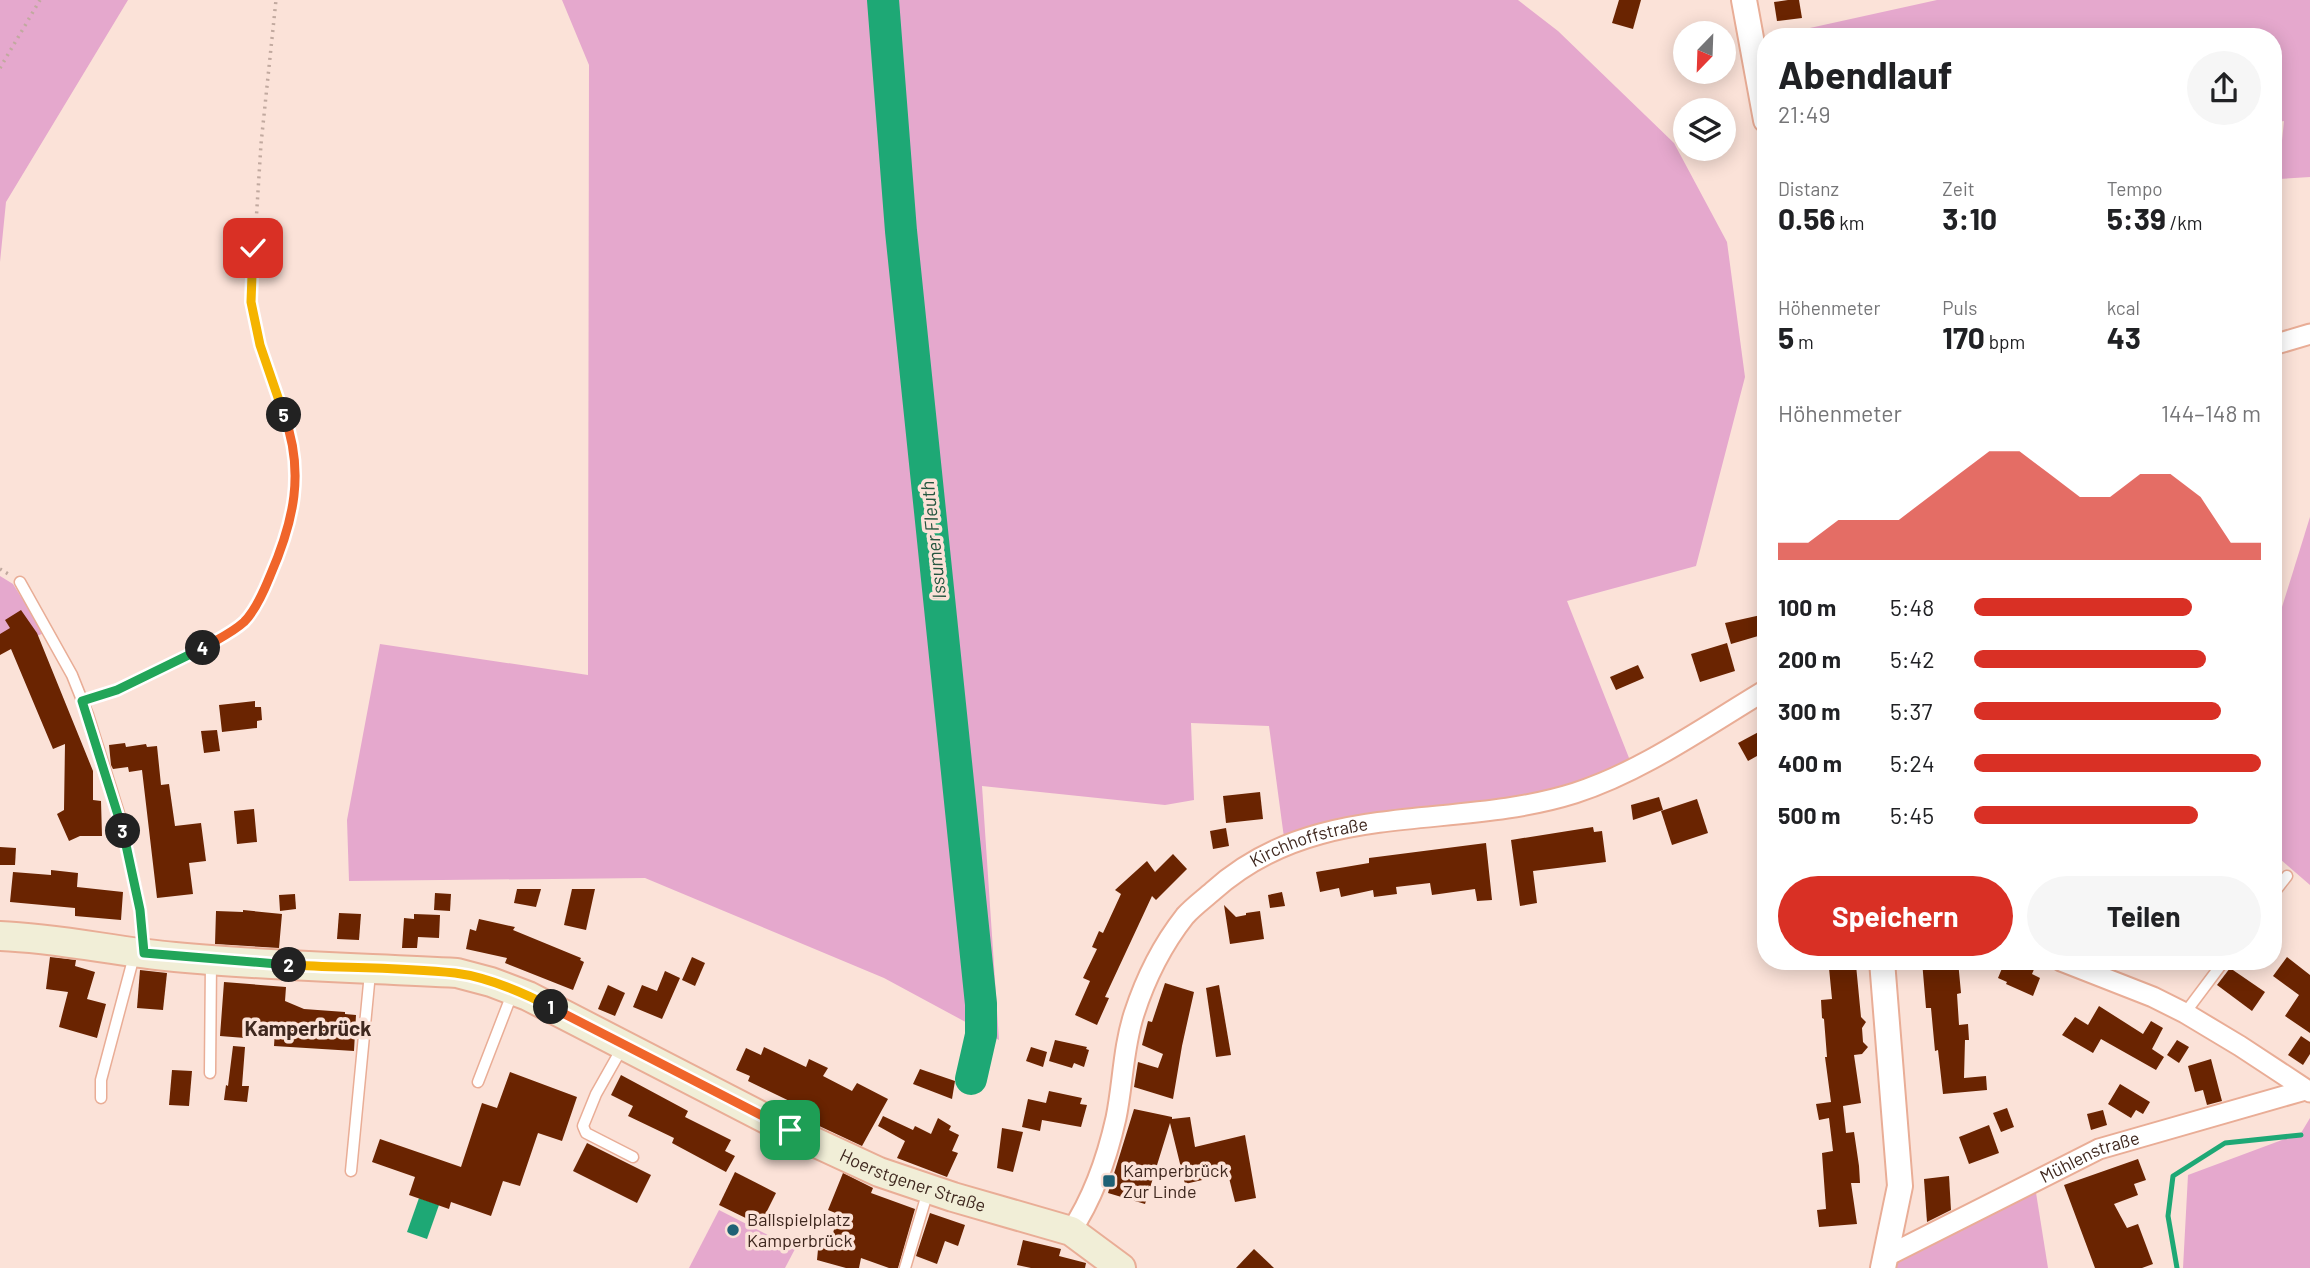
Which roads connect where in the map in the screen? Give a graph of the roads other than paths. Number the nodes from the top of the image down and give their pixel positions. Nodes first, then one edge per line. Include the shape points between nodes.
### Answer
1 (1744, 0) edge
2 (1757, 71) edge
3 (2310, 334) edge
4 (2282, 342) edge
5 (20, 582) dead end
6 (1757, 696) edge
7 (2287, 876) dead end
8 (2282, 882) edge
9 (0, 936) edge
10 (140, 953) junction
11 (211, 960) junction
12 (371, 969) junction
13 (1883, 970) edge
14 (2083, 970) edge
15 (2217, 970) edge
16 (514, 990) junction
17 (2185, 1013) junction
18 (624, 1044) junction
19 (210, 1073) dead end
20 (478, 1082) dead end
21 (2308, 1091) edge
22 (101, 1098) dead end
23 (633, 1157) dead end
24 (351, 1171) dead end
25 (928, 1189) junction
26 (1071, 1231) junction
27 (1885, 1262) edge
28 (905, 1268) edge
29 (1121, 1268) edge

1 - 2 street
3 - 4 street
5 - 10 lane via 72,674 121,820 140,910
6 - 26 street, Kirchhoffstraße via 1633,768 1575,793 1497,811 1357,825 1312,835 1285,845 1225,880 1186,915 1156,962 1134,1014 1116,1118 1099,1179
7 - 8 lane
9 - 10 main road, Hoerstgener Straße
10 - 11 main road, Hoerstgener Straße
10 - 22 lane via 101,1080
11 - 12 main road, Hoerstgener Straße
11 - 19 lane
12 - 16 main road, Hoerstgener Straße via 457,973
12 - 24 lane
13 - 27 street, Mühlenstraße via 1900,1185
14 - 17 street, Mühlenstraße
15 - 17 lane
16 - 18 main road, Hoerstgener Straße
16 - 20 lane
17 - 21 street, Mühlenstraße
18 - 23 lane via 583,1126 586,1133
18 - 25 main road, Hoerstgener Straße via 784,1128
21 - 27 street, Mühlenstraße via 2099,1149
25 - 26 main road, Hoerstgener Straße
25 - 28 lane
26 - 29 main road, Hoerstgener Straße

